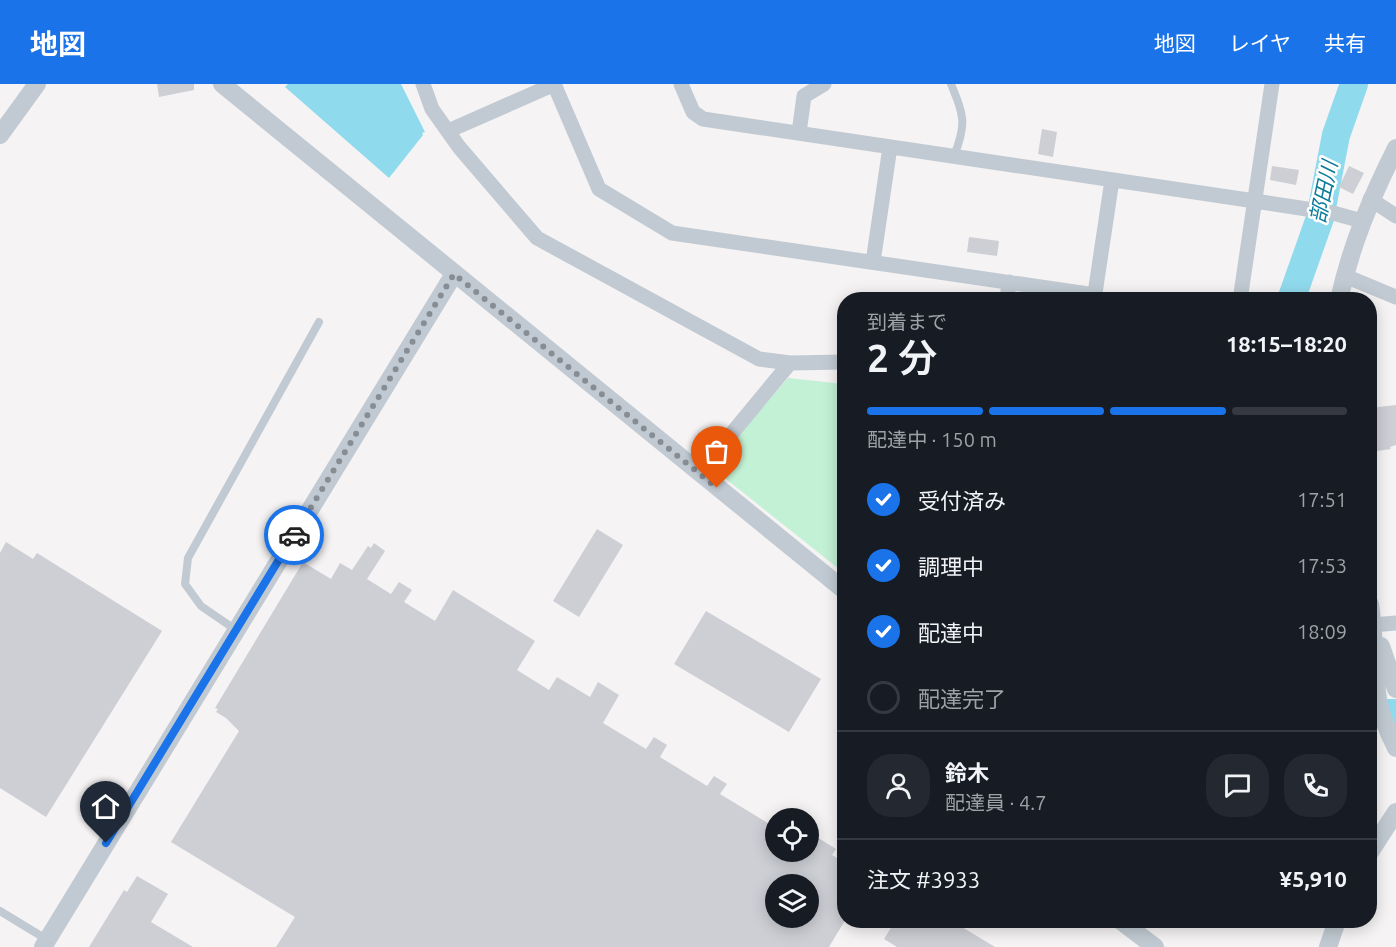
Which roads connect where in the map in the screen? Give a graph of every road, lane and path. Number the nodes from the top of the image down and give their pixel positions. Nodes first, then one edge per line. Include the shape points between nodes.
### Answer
1 (37, 84) edge
2 (222, 84) edge
3 (234, 84) edge
4 (423, 84) edge
5 (554, 84) edge
6 (681, 84) edge
7 (824, 84) edge
8 (951, 84) edge
9 (1272, 84) edge
10 (256, 114) junction
11 (448, 131) junction
12 (799, 133) junction
13 (0, 135) edge
14 (890, 147) junction
15 (1396, 148) edge
16 (954, 156) junction
17 (1112, 180) junction
18 (1371, 199) junction
19 (1255, 201) junction
20 (1396, 216) edge
21 (1362, 221) junction
22 (873, 262) junction
23 (454, 274) junction
24 (1345, 276) junction
25 (1009, 282) junction
26 (1008, 292) edge
27 (1066, 292) edge
28 (1096, 292) edge
29 (1241, 292) edge
30 (1342, 292) edge
31 (1396, 297) edge
32 (319, 322) dead end
33 (837, 362) edge
34 (790, 363) junction
35 (699, 473) junction
36 (837, 584) edge
37 (1396, 623) edge
38 (1377, 625) edge
39 (236, 630) junction
40 (1377, 636) edge
41 (1377, 684) edge
42 (1396, 689) edge
43 (1396, 748) edge
44 (1396, 812) edge
45 (1377, 841) edge
46 (0, 911) edge
47 (1130, 928) edge
48 (1335, 928) edge
49 (46, 943) edge
50 (1155, 947) edge
51 (1328, 947) edge

1 - 13 street
2 - 10 street
3 - 10 street
4 - 11 street via 432,109
5 - 11 street
5 - 22 street via 599,189 672,233
6 - 12 street via 693,112 703,119
7 - 12 street via 804,96
8 - 16 lane via 963,113 963,134
9 - 19 street
10 - 23 street
11 - 34 street via 537,238 759,359
12 - 14 street
14 - 16 street
14 - 22 street
15 - 18 street
16 - 17 street
17 - 19 street
17 - 28 street
18 - 20 street
18 - 21 street
19 - 21 street
19 - 29 street
21 - 24 street
22 - 25 street
23 - 35 street
23 - 39 street
24 - 30 street
24 - 31 street
25 - 26 street
25 - 27 street
32 - 39 lane via 188,558 185,584 201,606
33 - 34 street
34 - 35 street
35 - 36 street
37 - 38 street
39 - 49 street
40 - 42 street
41 - 43 street via 1386,727
44 - 45 street
46 - 49 lane
47 - 50 street
48 - 51 street

